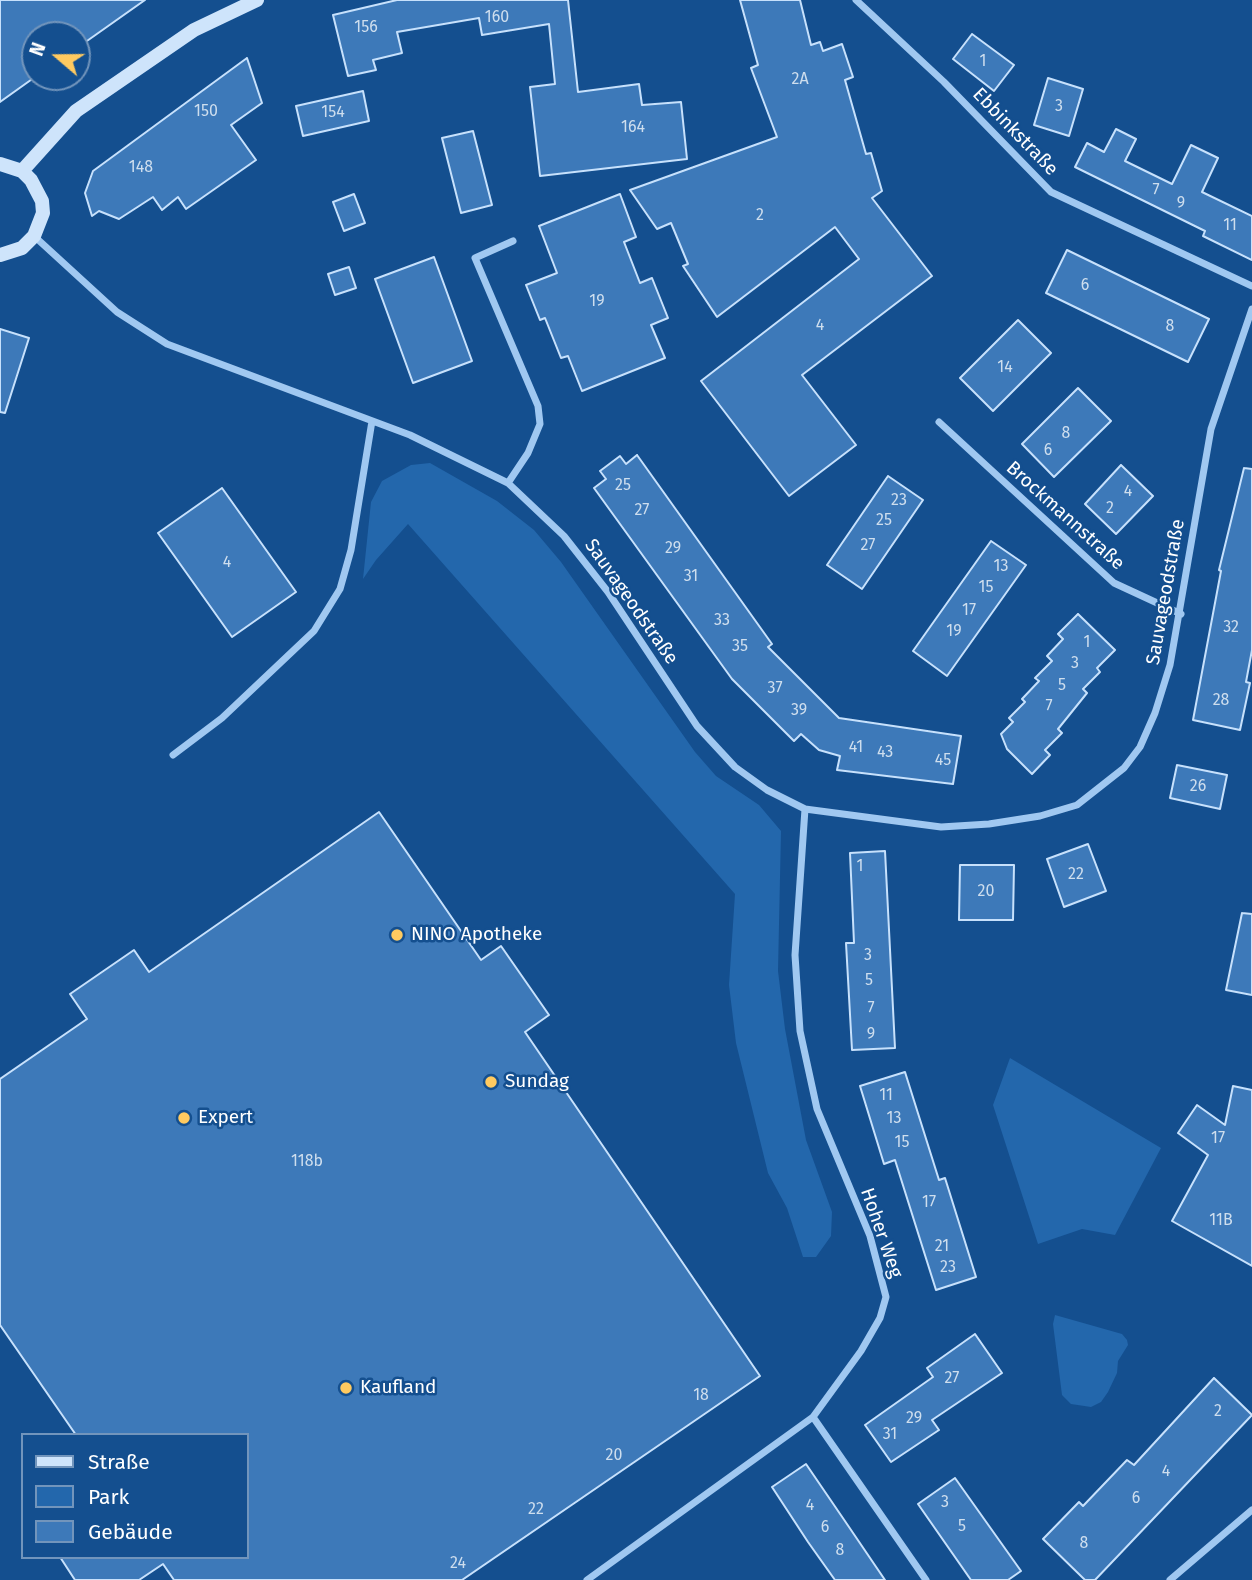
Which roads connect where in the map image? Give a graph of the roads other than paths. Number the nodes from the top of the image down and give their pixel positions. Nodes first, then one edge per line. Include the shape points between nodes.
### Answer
1 (257, 0) edge
2 (856, 0) edge
3 (0, 164) edge
4 (22, 172) junction
5 (34, 236) junction
6 (513, 241) dead end
7 (0, 255) edge
8 (1252, 286) edge
9 (1252, 309) edge
10 (372, 422) junction
11 (939, 422) dead end
12 (508, 483) junction
13 (1181, 614) junction
14 (173, 755) dead end
15 (805, 809) junction
16 (813, 1417) junction
17 (1252, 1510) edge
18 (587, 1580) edge
19 (926, 1580) edge
20 (1170, 1580) edge

1 - 4 street via 194,30 76,111
2 - 8 street, Ebbinkstraße via 1051,192
3 - 4 street
4 - 5 street via 42,201 43,213
5 - 7 street via 22,248
5 - 10 street, Sauvageodstraße via 71,273 145,331 229,369
6 - 12 street via 475,258 538,406 540,425
9 - 13 street, Sauvageodstraße via 1210,429
10 - 12 street, Sauvageodstraße via 410,435
10 - 14 street via 340,589 305,640 222,718
11 - 13 street, Brockmannstraße via 1114,583
12 - 15 street, Sauvageodstraße via 565,536 697,726 735,766 767,790
13 - 15 street, Sauvageodstraße via 1156,713 1140,747 1124,768 1076,805 1040,816 941,827
15 - 16 street, Hoher Weg via 795,955 800,1031 817,1109 870,1236 886,1297 861,1351
16 - 18 street, Hoher Weg
16 - 19 street
17 - 20 street

